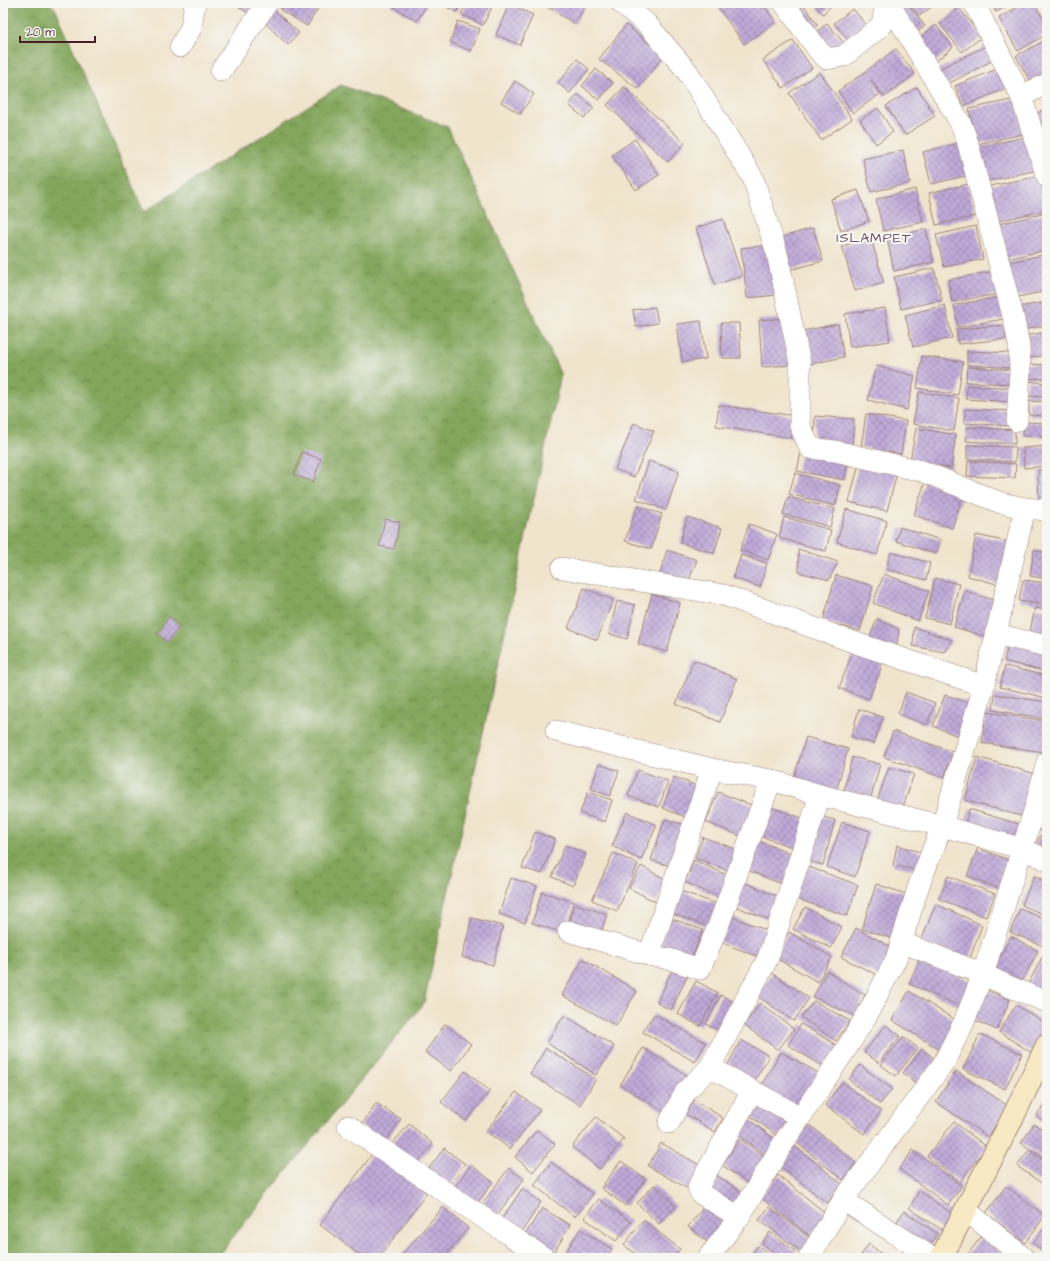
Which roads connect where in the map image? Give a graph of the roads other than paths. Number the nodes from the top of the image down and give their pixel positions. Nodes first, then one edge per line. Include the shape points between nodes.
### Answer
1 (195, 3) edge
2 (267, 3) edge
3 (621, 3) edge
4 (784, 3) edge
5 (886, 3) edge
6 (889, 3) edge
7 (974, 3) edge
8 (180, 47) dead end
9 (221, 71) dead end
10 (1047, 84) edge
11 (1021, 96) junction
12 (1047, 176) edge
13 (1017, 421) dead end
14 (1025, 508) junction
15 (1047, 510) edge
16 (562, 568) dead end
17 (995, 634) junction
18 (1047, 646) edge
19 (984, 686) junction
20 (556, 731) dead end
21 (1047, 762) edge
22 (712, 769) junction
23 (772, 780) junction
24 (820, 795) junction
25 (942, 826) junction
26 (1022, 849) junction
27 (1047, 860) edge
28 (568, 931) dead end
29 (901, 942) junction
30 (649, 955) junction
31 (983, 974) junction
32 (1047, 1002) edge
33 (1047, 1045) edge
34 (710, 1067) junction
35 (1041, 1076) edge
36 (752, 1091) junction
37 (800, 1117) junction
38 (669, 1123) dead end
39 (348, 1126) dead end
40 (843, 1200) junction
41 (966, 1210) junction
42 (739, 1217) junction
43 (545, 1258) edge
44 (708, 1258) edge
45 (809, 1258) edge
46 (933, 1258) edge
47 (941, 1258) edge
48 (1024, 1258) edge

1 - 8 street via 190,28
2 - 9 street
3 - 14 street via 647,24 687,72 753,178 779,261 800,362 800,426 810,448 835,451 922,471 1001,504
4 - 5 street via 827,59 844,56 882,25
6 - 13 street via 961,124 967,140 1019,345
7 - 11 street
10 - 11 street
11 - 12 street
14 - 15 street
14 - 17 street
16 - 19 street via 724,596
17 - 18 street
17 - 19 street
19 - 25 street
20 - 22 street
21 - 26 street via 1036,808
22 - 23 street
22 - 30 street
23 - 24 street
23 - 30 street via 700,969
24 - 25 street
24 - 34 street via 768,958
25 - 26 street
25 - 29 street via 919,885
26 - 27 street
26 - 31 street
28 - 30 street
29 - 31 street
29 - 37 street via 896,959 867,1015
31 - 32 street
31 - 40 street via 964,1022 943,1064
33 - 35 street
34 - 36 street
34 - 38 street via 686,1091
35 - 41 street via 1013,1117
36 - 37 street
36 - 42 street via 698,1187 701,1194
37 - 42 street
39 - 43 street
40 - 45 street
40 - 46 street
41 - 47 street
41 - 48 street
42 - 44 street

